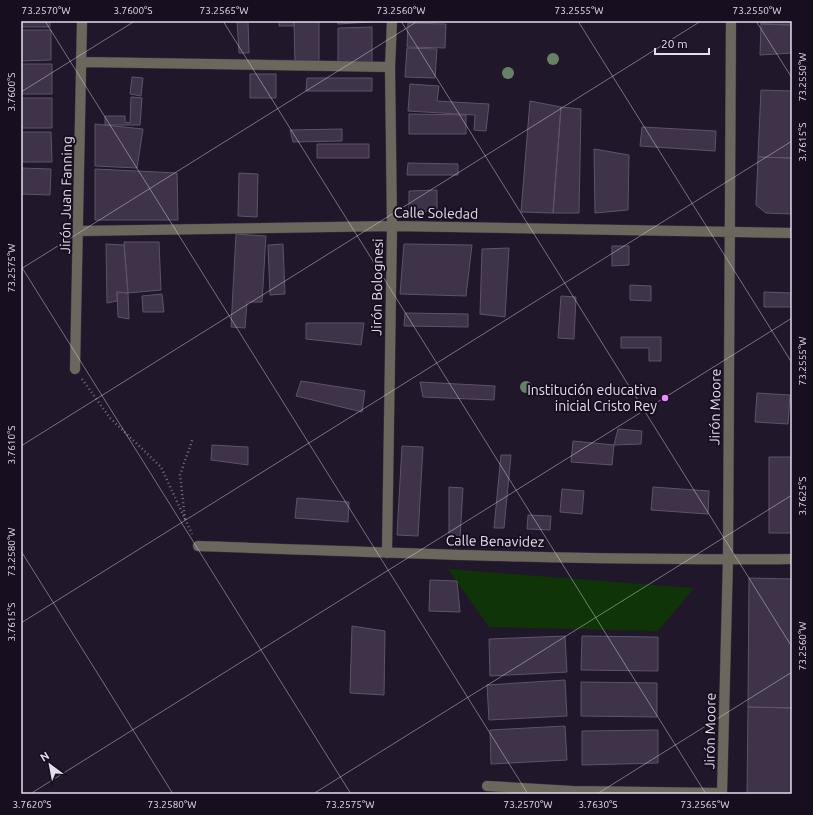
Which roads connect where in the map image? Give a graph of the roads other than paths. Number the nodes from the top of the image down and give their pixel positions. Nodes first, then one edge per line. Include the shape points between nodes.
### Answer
1 (82, 21) edge
2 (392, 21) edge
3 (731, 21) edge
4 (83, 62) junction
5 (390, 67) junction
6 (392, 226) junction
7 (79, 231) junction
8 (731, 232) junction
9 (792, 233) edge
10 (75, 369) road end
11 (198, 546) road end
12 (387, 553) junction
13 (728, 559) junction
14 (792, 559) edge
15 (487, 786) dead end
16 (722, 793) edge

1 - 4 street, Jirón Juan Fanning
2 - 5 street, Jirón Bolognesi
3 - 8 street, Jirón Moore
4 - 5 street
4 - 7 street, Jirón Juan Fanning
5 - 6 street, Jirón Bolognesi
6 - 7 street, Calle Soledad
6 - 8 street, Calle Soledad
6 - 12 street, Jirón Bolognesi
7 - 10 street, Jirón Juan Fanning
8 - 9 street, Calle Soledad
8 - 13 street, Jirón Moore
11 - 12 street, Calle Benavidez
12 - 13 street, Calle Benavidez
13 - 14 street, Calle Benavidez
13 - 16 street, Jirón Moore
15 - 16 street via 572,791

